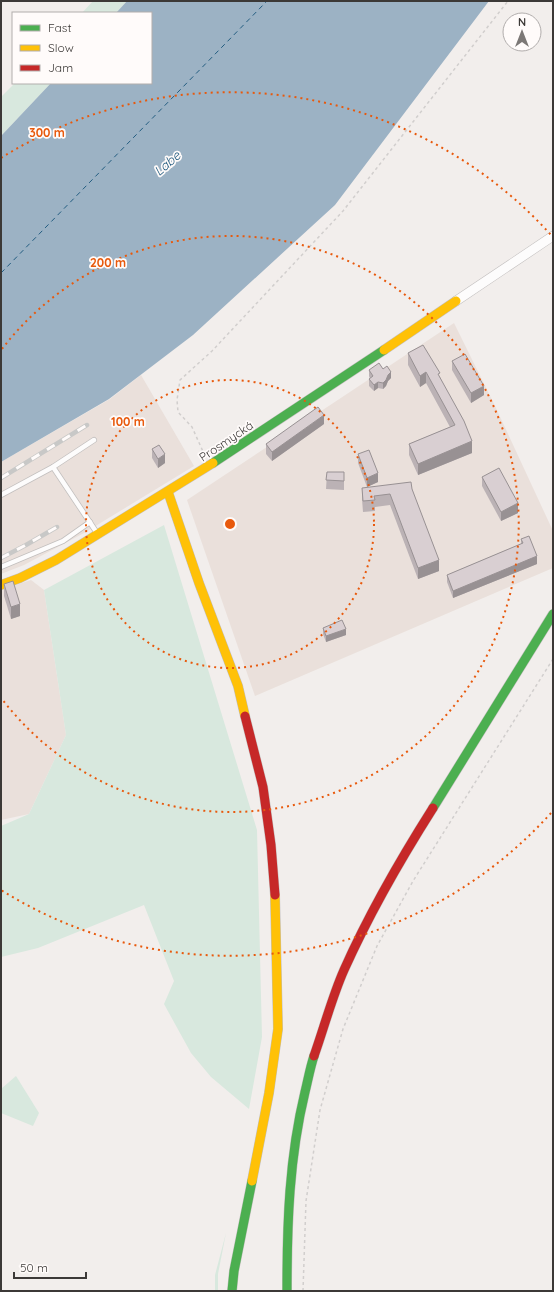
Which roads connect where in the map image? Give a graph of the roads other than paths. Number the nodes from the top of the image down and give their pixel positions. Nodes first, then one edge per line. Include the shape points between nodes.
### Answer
1 (553, 236) edge
2 (94, 440) dead end
3 (52, 466) junction
4 (168, 492) junction
5 (1, 496) edge
6 (90, 522) junction
7 (98, 534) junction
8 (1, 567) edge
9 (1, 585) edge
10 (553, 614) edge
11 (232, 1291) edge
12 (287, 1291) edge

1 - 4 street, Prosmycká via 202,472
2 - 3 lane
3 - 5 lane
3 - 6 lane
4 - 7 street, Prosmycká
4 - 11 street via 238,686 263,787 272,853 278,1029 269,1093
6 - 7 lane
6 - 8 lane via 63,541
7 - 9 street, Prosmycká via 22,578
10 - 12 street via 422,826 362,931 343,972 312,1064 298,1121 290,1180

